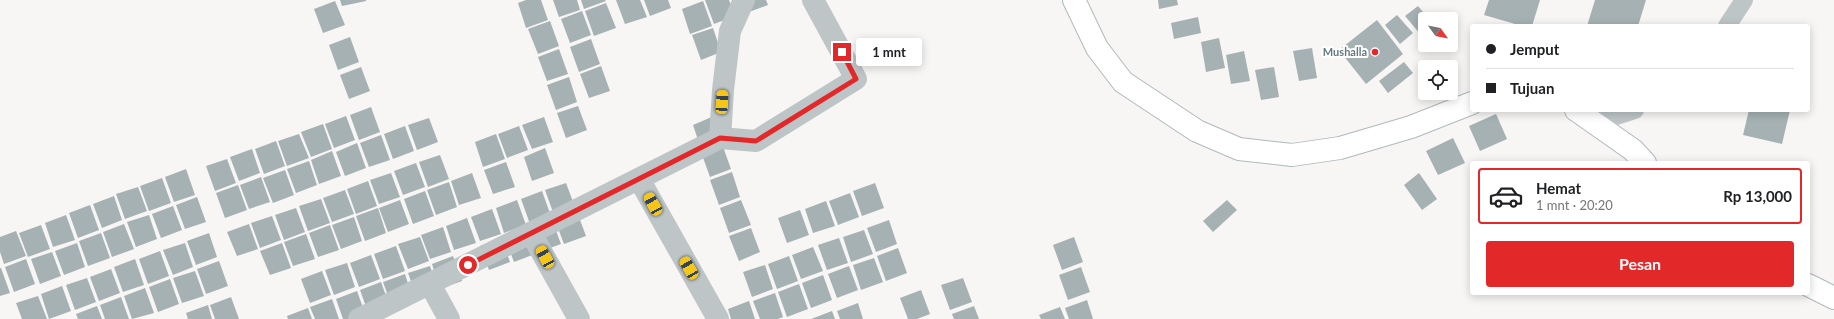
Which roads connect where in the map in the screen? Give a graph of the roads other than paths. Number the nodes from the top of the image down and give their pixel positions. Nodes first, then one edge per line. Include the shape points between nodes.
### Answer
1 (744, 0) edge
2 (813, 0) edge
3 (1074, 0) edge
4 (1744, 0) edge
5 (1728, 24) edge
6 (1470, 104) edge
7 (1579, 112) edge
8 (1629, 112) edge
9 (1595, 123) junction
10 (720, 138) junction
11 (1642, 161) edge
12 (638, 179) junction
13 (531, 233) junction
14 (430, 284) junction
15 (1810, 286) edge
16 (1834, 298) edge
17 (359, 319) edge
18 (449, 319) edge
19 (579, 319) edge
20 (718, 319) edge

1 - 10 street via 730,31
2 - 10 street via 856,79 756,141
3 - 6 street via 1097,48 1123,82 1197,131 1239,149 1292,155 1340,148 1411,127
4 - 5 lane
7 - 9 street
8 - 9 lane
9 - 11 street via 1633,150
10 - 12 street
12 - 13 street
12 - 20 street
13 - 14 street
13 - 19 street
14 - 17 street
14 - 18 street
15 - 16 street

